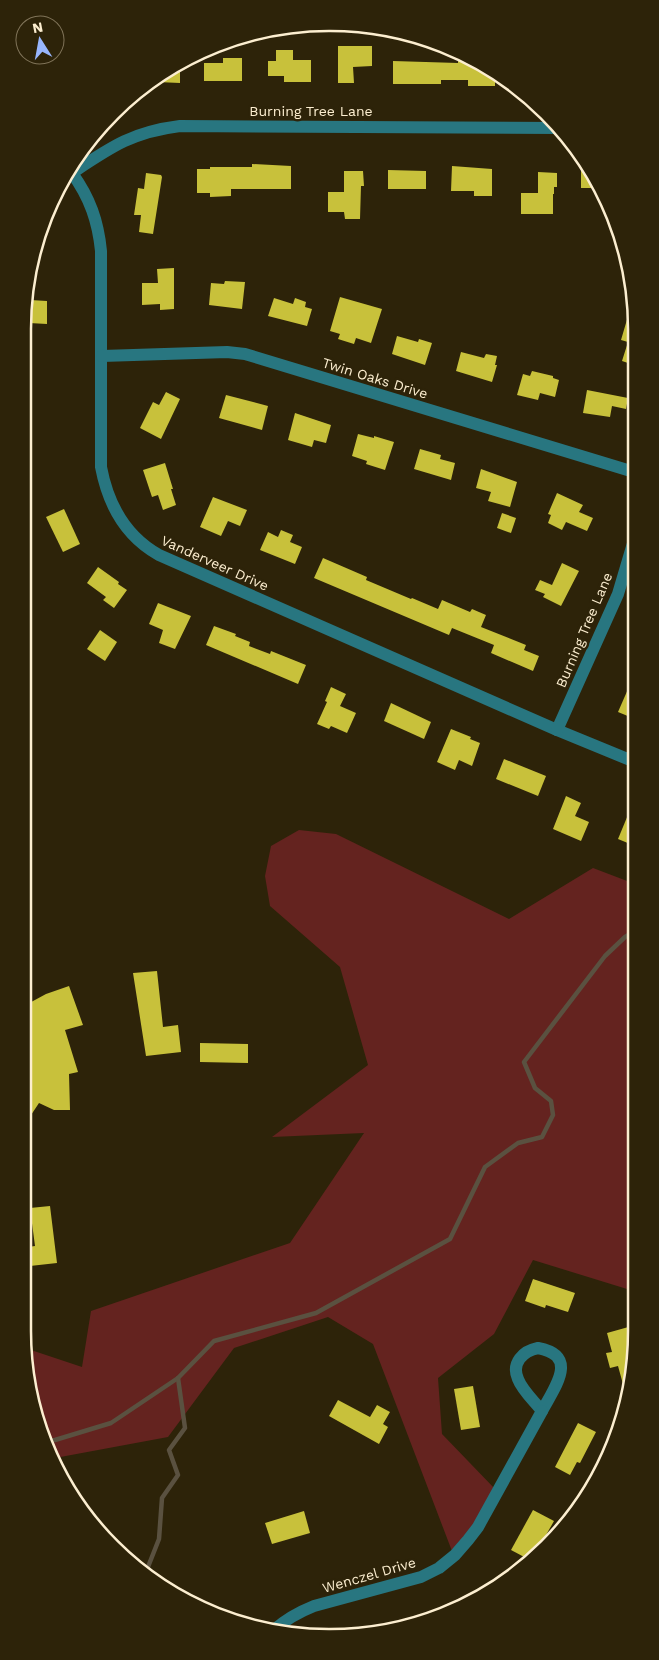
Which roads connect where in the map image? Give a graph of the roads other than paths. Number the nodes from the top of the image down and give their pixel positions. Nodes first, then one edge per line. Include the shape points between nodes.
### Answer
1 (549, 128) edge
2 (79, 169) edge
3 (74, 176) edge
4 (102, 356) junction
5 (628, 470) edge
6 (628, 560) edge
7 (557, 730) junction
8 (628, 759) edge
9 (542, 1411) junction
10 (280, 1624) edge

1 - 2 street, Burning Tree Lane via 180,126 136,135
3 - 4 street, Vanderveer Drive via 94,210 99,231
4 - 5 street, Twin Oaks Drive via 245,354
4 - 7 street, Vanderveer Drive via 101,467 113,508 137,540 159,555
6 - 7 street, Burning Tree Lane via 618,594
7 - 8 street, Vanderveer Drive
9 - 9 street, Wenczel Drive via 561,1375 561,1365 549,1350 538,1348 522,1355 516,1371 518,1380
9 - 10 street, Wenczel Drive via 478,1527 455,1555 421,1577 314,1606

